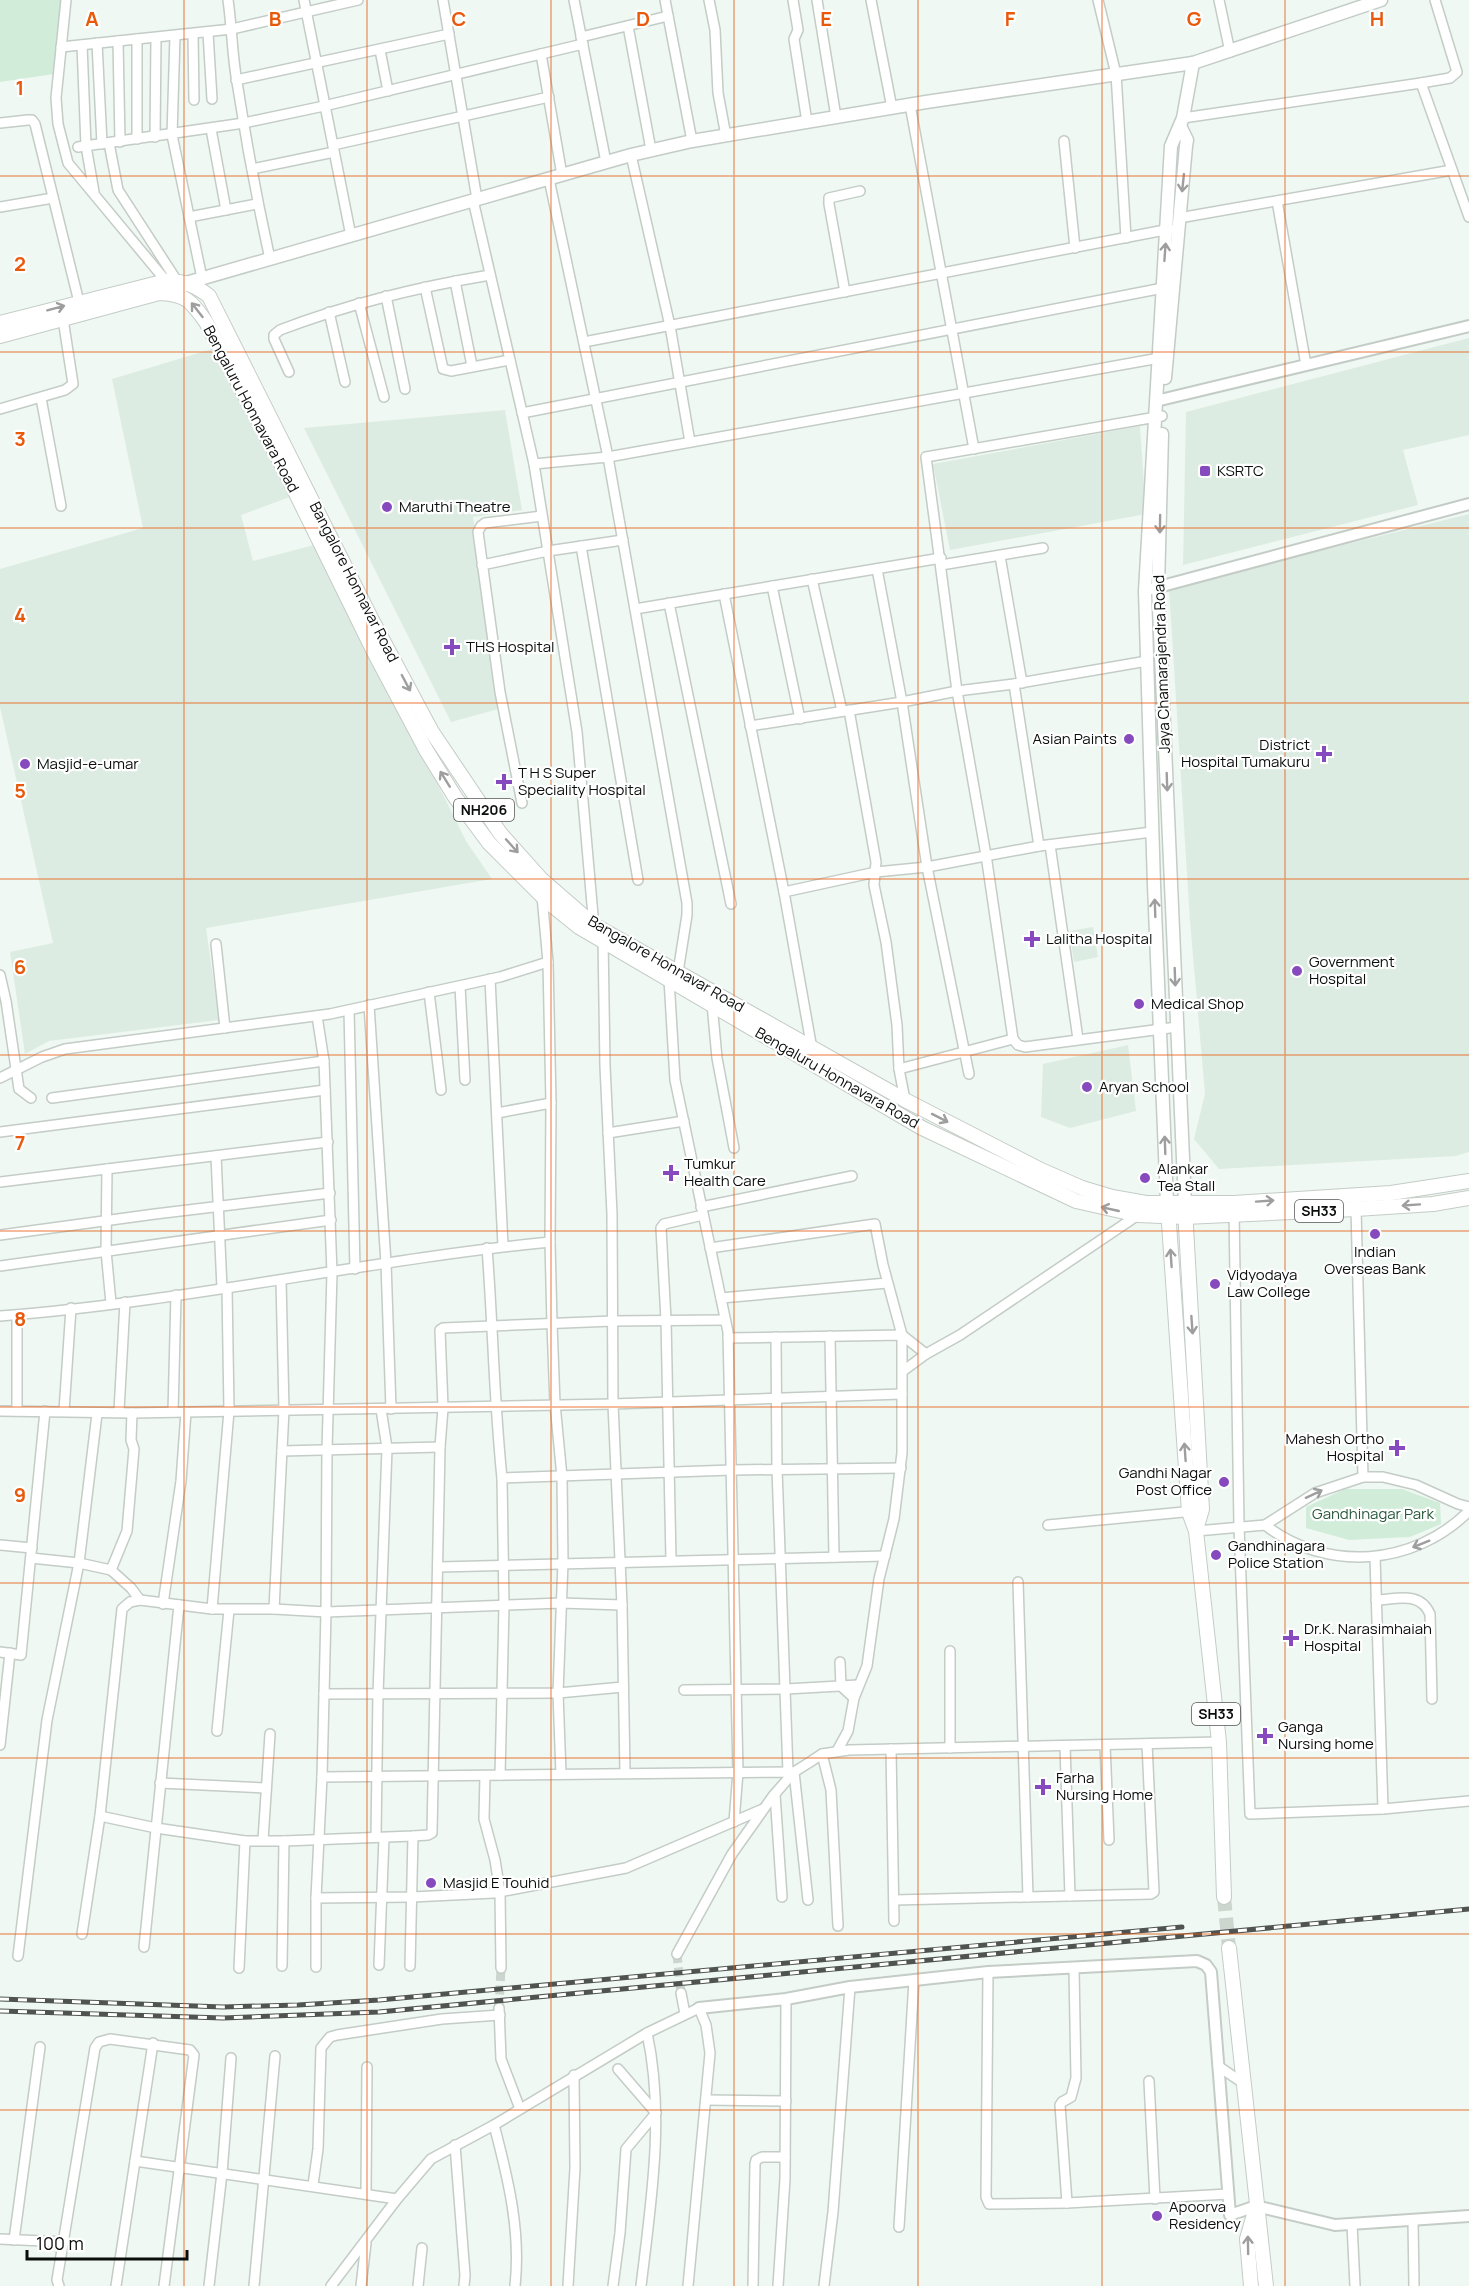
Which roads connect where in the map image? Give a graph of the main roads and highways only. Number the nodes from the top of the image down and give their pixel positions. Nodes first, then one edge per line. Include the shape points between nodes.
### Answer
1 (1381, 0) edge
2 (1349, 5) edge
3 (1193, 63) junction
4 (1175, 225) junction
5 (176, 285) junction
6 (0, 323) edge
7 (0, 336) edge
8 (1163, 357) junction
9 (1158, 416) junction
10 (306, 501) junction
11 (598, 933) junction
12 (673, 975) junction
13 (787, 1041) junction
14 (1469, 1181) edge
15 (1469, 1198) edge
16 (1234, 1209) junction
17 (1168, 1210) junction
18 (1185, 1210) junction
19 (1196, 1511) junction
20 (1224, 1897) tunnel mouth
21 (1229, 1948) tunnel mouth
22 (1256, 2206) junction
23 (1251, 2286) edge
24 (1266, 2286) edge

1 - 2 main road
2 - 3 main road
3 - 4 main road, Jaya Chamarajendra Road via 1182,122 1171,146
3 - 5 main road via 692,141
4 - 8 main road, Jaya Chamarajendra Road
8 -> 4 main road, Jaya Chamarajendra Road via 1163,288
6 -> 5 main road via 79,302
5 - 7 main road
5 - 10 main road, Bangalore Honnavar Road / NH206 via 197,287 209,296
8 - 9 main road, Jaya Chamarajendra Road
17 -> 9 main road, Jaya Chamarajendra Road via 1145,591
9 -> 18 main road, Jaya Chamarajendra Road via 1158,587
10 -> 11 main road, Bangalore Honnavar Road / NH206 via 432,732 500,833
11 -> 10 main road, Bengaluru Honnavara Road / NH206 via 579,927 543,897 489,843 455,797 374,652
11 - 12 main road, Bangalore Honnavar Road / NH206
12 - 13 main road, Bangalore Honnavar Road / NH206
12 - 13 main road, Bengaluru Honnavara Road / NH206 via 712,1005
13 -> 17 main road, Bangalore Honnavar Road / NH206 via 812,1049 1041,1170 1082,1188
17 -> 13 main road, Bengaluru Honnavara Road / NH206 via 1138,1215 1076,1201 1015,1174 922,1128
16 -> 14 main road, Bangalore Honnavar Road / SH33
15 -> 16 main road, SH33 via 1356,1209
16 - 18 main road, Bangalore Honnavar Road / SH33
17 - 18 main road, Bangalore Honnavar Road / SH33
19 -> 17 main road, SH33
18 -> 19 main road, SH33
19 - 20 main road, SH33 via 1218,1742
21 - 22 main road
23 -> 22 main road via 1247,2239
22 - 24 main road

